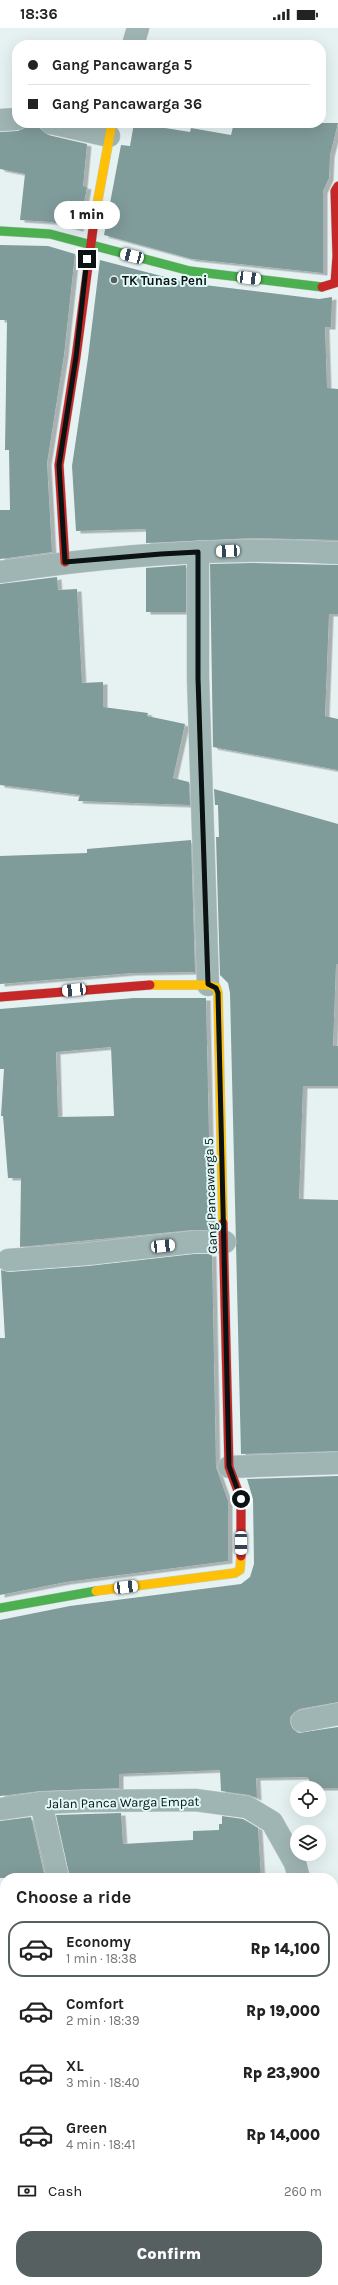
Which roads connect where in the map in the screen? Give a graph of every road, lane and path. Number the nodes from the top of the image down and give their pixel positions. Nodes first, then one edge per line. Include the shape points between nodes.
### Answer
1 (138, 28) edge
2 (134, 40) edge
3 (12, 119) edge
4 (0, 120) edge
5 (101, 128) edge
6 (111, 129) edge
7 (338, 186) edge
8 (0, 231) edge
9 (89, 245) junction
10 (198, 552) junction
11 (338, 553) edge
12 (65, 562) junction
13 (0, 572) edge
14 (208, 984) junction
15 (0, 997) edge
16 (225, 1242) junction
17 (8, 1260) dead end
18 (338, 1463) edge
19 (229, 1466) junction
20 (0, 1608) edge
21 (338, 1714) edge
22 (302, 1721) dead end
23 (41, 1803) junction
24 (0, 1809) edge
25 (57, 1873) edge
26 (298, 1873) edge

1 - 2 street
3 - 4 street
5 - 6 street
6 - 9 street
7 - 9 street via 335,191 335,283 330,286 190,271
8 - 9 street via 50,234
9 - 12 street via 76,357 59,465
10 - 11 street via 243,550
10 - 12 street
10 - 14 street via 198,678
12 - 13 street
14 - 15 street via 133,984
14 - 16 street, Gang Pancawarga 5 via 216,988 218,993 221,1171
16 - 17 street via 193,1242
16 - 19 street, Gang Pancawarga 5
18 - 19 street
19 - 20 street, Gang Pancawarga 5 via 241,1499 240,1570 229,1575 68,1594
21 - 22 street
23 - 24 street, Jalan Panca Warga Empat
23 - 25 street
23 - 26 street, Jalan Panca Warga Empat via 194,1800 247,1807 272,1822 295,1863

